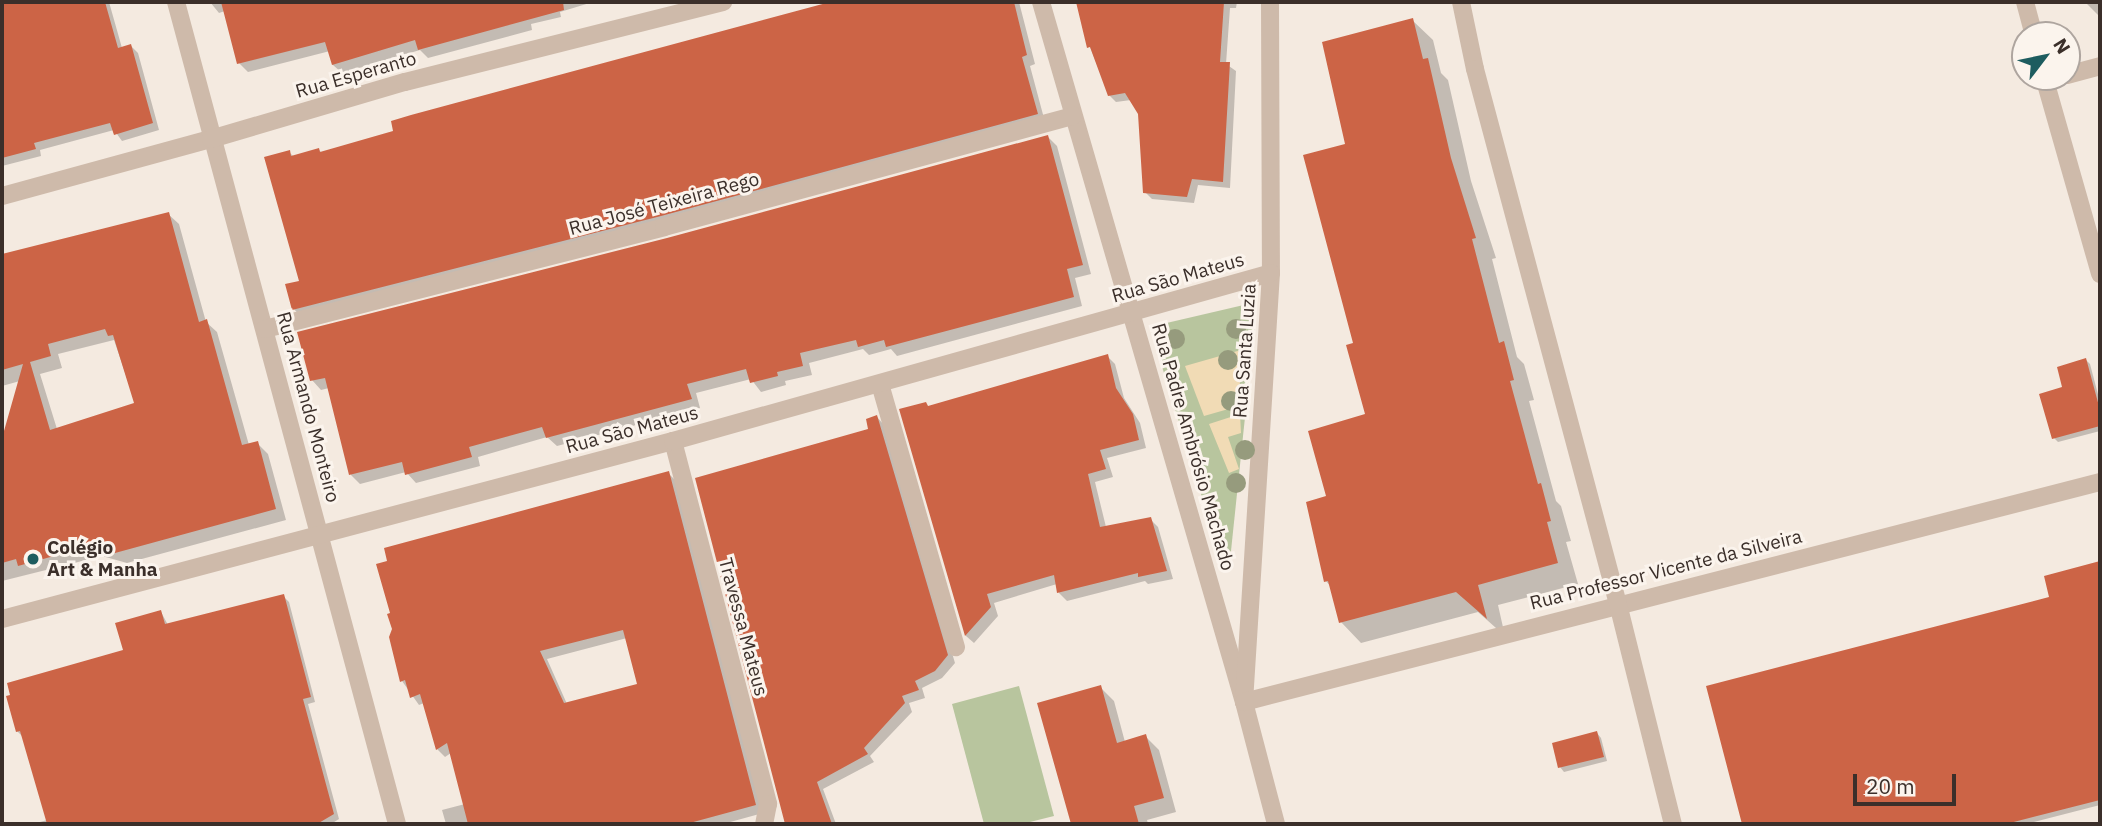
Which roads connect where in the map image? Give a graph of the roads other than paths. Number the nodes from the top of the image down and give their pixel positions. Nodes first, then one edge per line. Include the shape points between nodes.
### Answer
1 (176, 2) edge
2 (723, 2) edge
3 (1041, 2) edge
4 (1270, 2) edge
5 (1461, 2) edge
6 (2025, 2) edge
7 (2030, 21) edge
8 (2100, 66) edge
9 (2081, 71) edge
10 (2052, 91) edge
11 (1073, 116) junction
12 (211, 139) junction
13 (2, 196) edge
14 (1270, 273) junction
15 (2100, 274) edge
16 (1132, 313) junction
17 (265, 329) junction
18 (880, 384) junction
19 (673, 441) junction
20 (2100, 482) edge
21 (321, 536) junction
22 (1618, 604) junction
23 (2, 619) edge
24 (956, 647) dead end
25 (1244, 702) junction
26 (397, 824) edge
27 (764, 824) edge
28 (1276, 824) edge
29 (1673, 824) edge

1 - 12 street, Rua Armando Monteiro
2 - 12 street, Rua Esperanto via 405,82
3 - 11 street, Rua Padre Ambrósio Machado
4 - 14 street, Rua Santa Luzia
5 - 22 street
6 - 7 street
8 - 9 street
10 - 15 street
11 - 16 street, Rua Padre Ambrósio Machado
11 - 17 street, Rua José Teixeira Rego
12 - 13 street, Rua Esperanto
12 - 17 street, Rua Armando Monteiro
14 - 16 street, Rua São Mateus
14 - 25 street, Rua Santa Luzia
16 - 18 street, Rua São Mateus
16 - 25 street, Rua Padre Ambrósio Machado
17 - 21 street, Rua Armando Monteiro
18 - 19 street, Rua São Mateus
18 - 24 street
19 - 21 street, Rua São Mateus
19 - 27 street, Travessa Mateus via 768,804
20 - 22 street, Rua Professor Vicente da Silveira
21 - 23 street, Rua São Mateus
21 - 26 street, Rua Armando Monteiro
22 - 25 street, Rua Professor Vicente da Silveira
22 - 29 street
25 - 28 street, Rua Padre Ambrósio Machado

